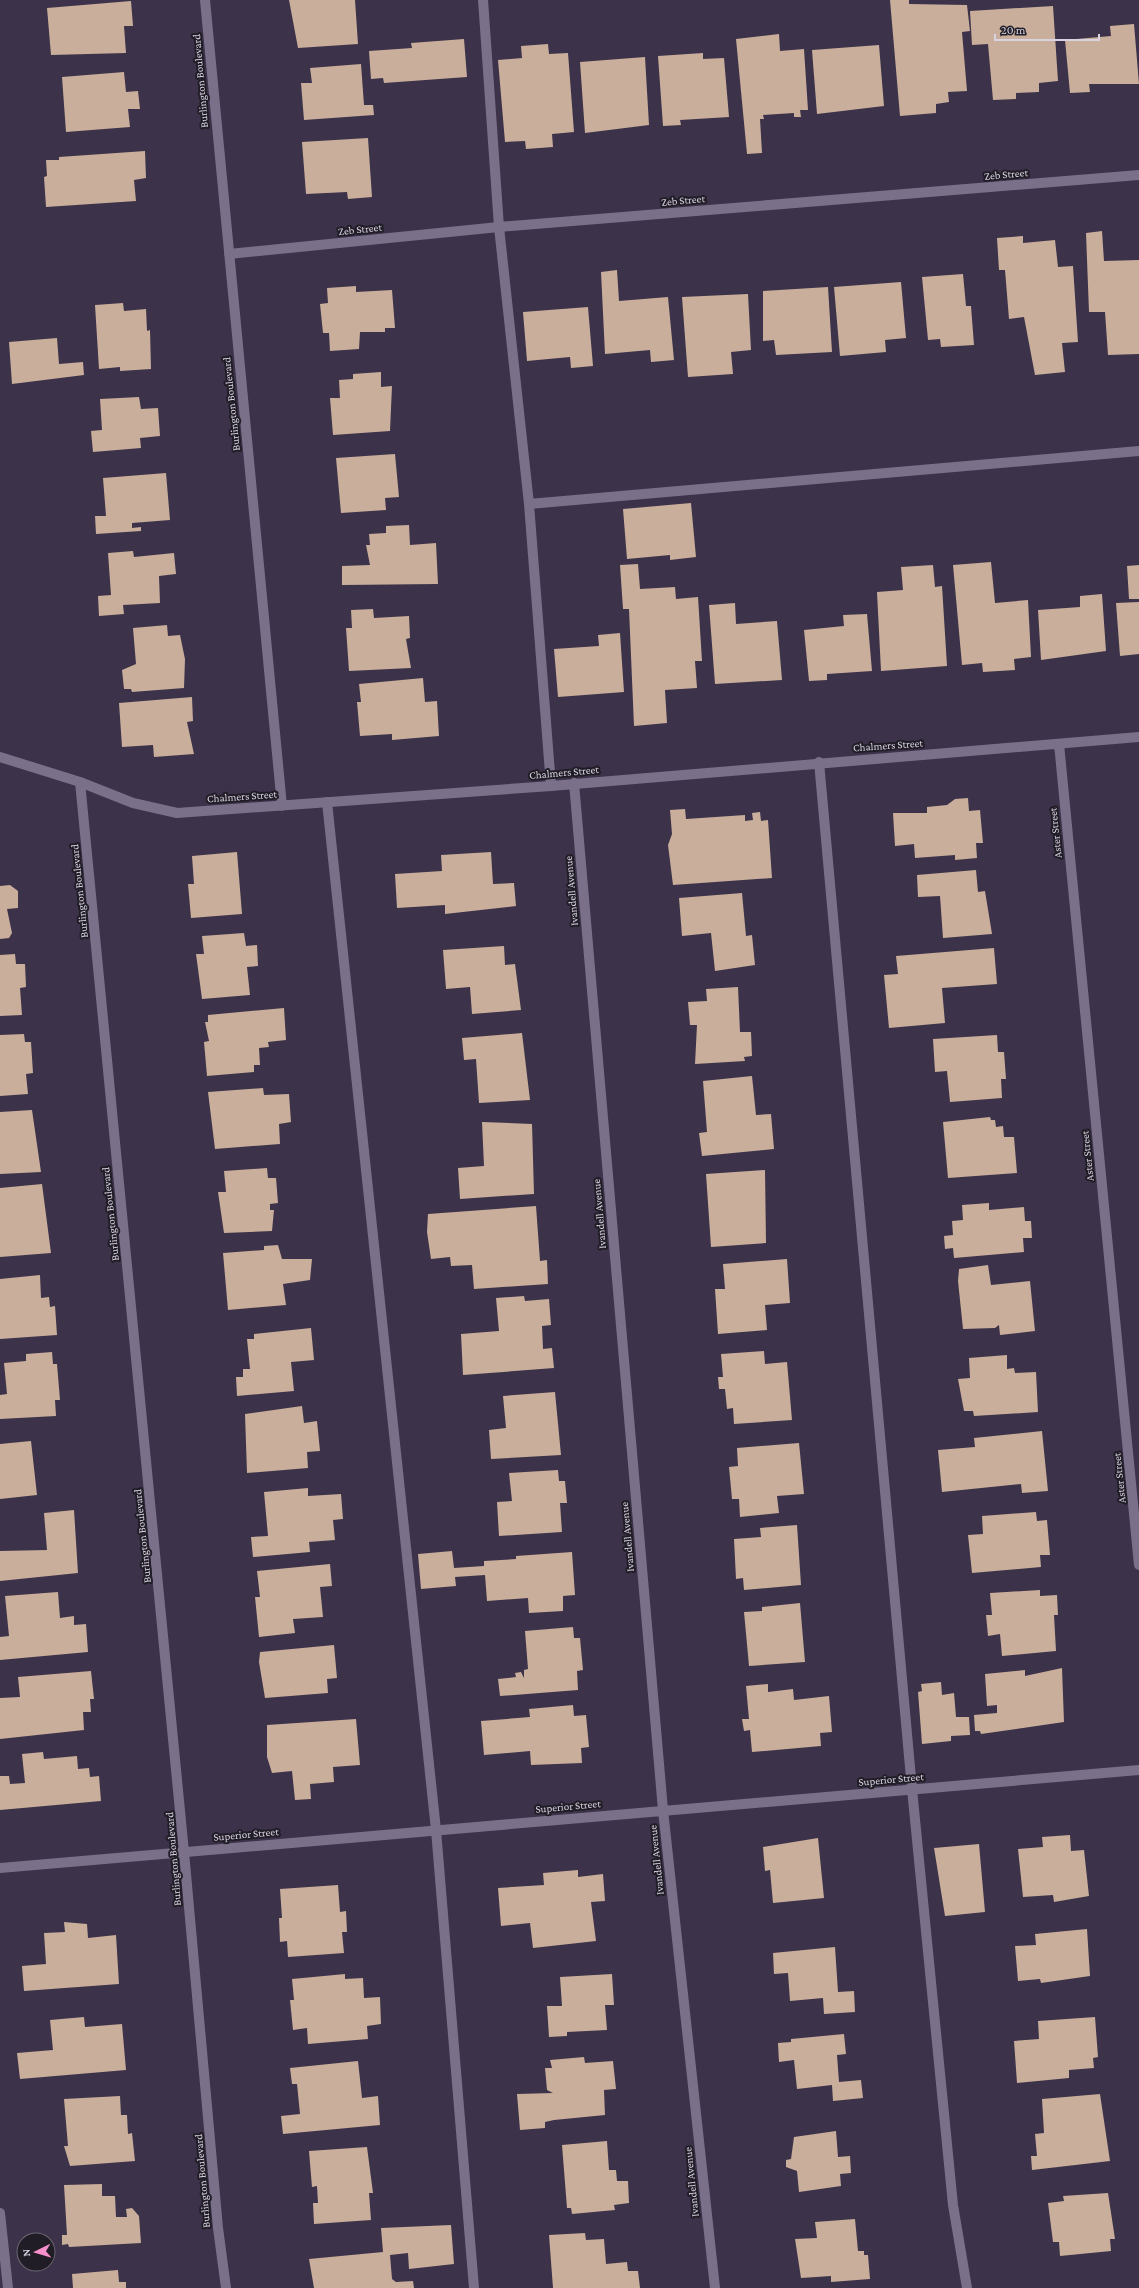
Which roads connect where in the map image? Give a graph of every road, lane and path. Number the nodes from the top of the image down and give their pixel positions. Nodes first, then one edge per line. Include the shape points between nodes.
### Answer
1 (205, 0) edge
2 (483, 0) edge
3 (1139, 175) edge
4 (499, 227) junction
5 (229, 254) junction
6 (1139, 451) edge
7 (529, 504) junction
8 (1139, 738) edge
9 (1059, 744) junction
10 (0, 757) edge
11 (820, 762) junction
12 (80, 782) junction
13 (574, 783) junction
14 (551, 786) junction
15 (327, 802) junction
16 (282, 806) junction
17 (1139, 1565) edge
18 (1139, 1770) edge
19 (912, 1789) junction
20 (663, 1810) junction
21 (436, 1830) junction
22 (184, 1852) junction
23 (0, 1868) edge
24 (0, 2213) edge
25 (8, 2288) edge
26 (226, 2288) edge
27 (474, 2288) edge
28 (715, 2288) edge
29 (967, 2288) edge

1 - 5 street, Burlington Boulevard
2 - 4 street
3 - 4 street, Zeb Street
4 - 5 street, Zeb Street
4 - 7 street
5 - 16 street, Burlington Boulevard
6 - 7 street
7 - 14 street
8 - 9 street, Chalmers Street
9 - 11 street, Chalmers Street
9 - 17 street, Aster Street
10 - 12 street, Chalmers Street
11 - 13 street, Chalmers Street
11 - 19 street
12 - 16 street, Chalmers Street via 133,803 177,813
12 - 22 street, Burlington Boulevard
13 - 14 street, Chalmers Street
13 - 20 street, Ivandell Avenue
14 - 15 street, Chalmers Street
15 - 16 street, Chalmers Street
15 - 21 street
18 - 19 street, Superior Street
19 - 20 street, Superior Street
19 - 29 street via 953,2205
20 - 21 street, Superior Street
20 - 28 street, Ivandell Avenue
21 - 22 street, Superior Street
21 - 27 street
22 - 23 street, Superior Street
22 - 26 street, Burlington Boulevard via 218,2228
24 - 25 street

